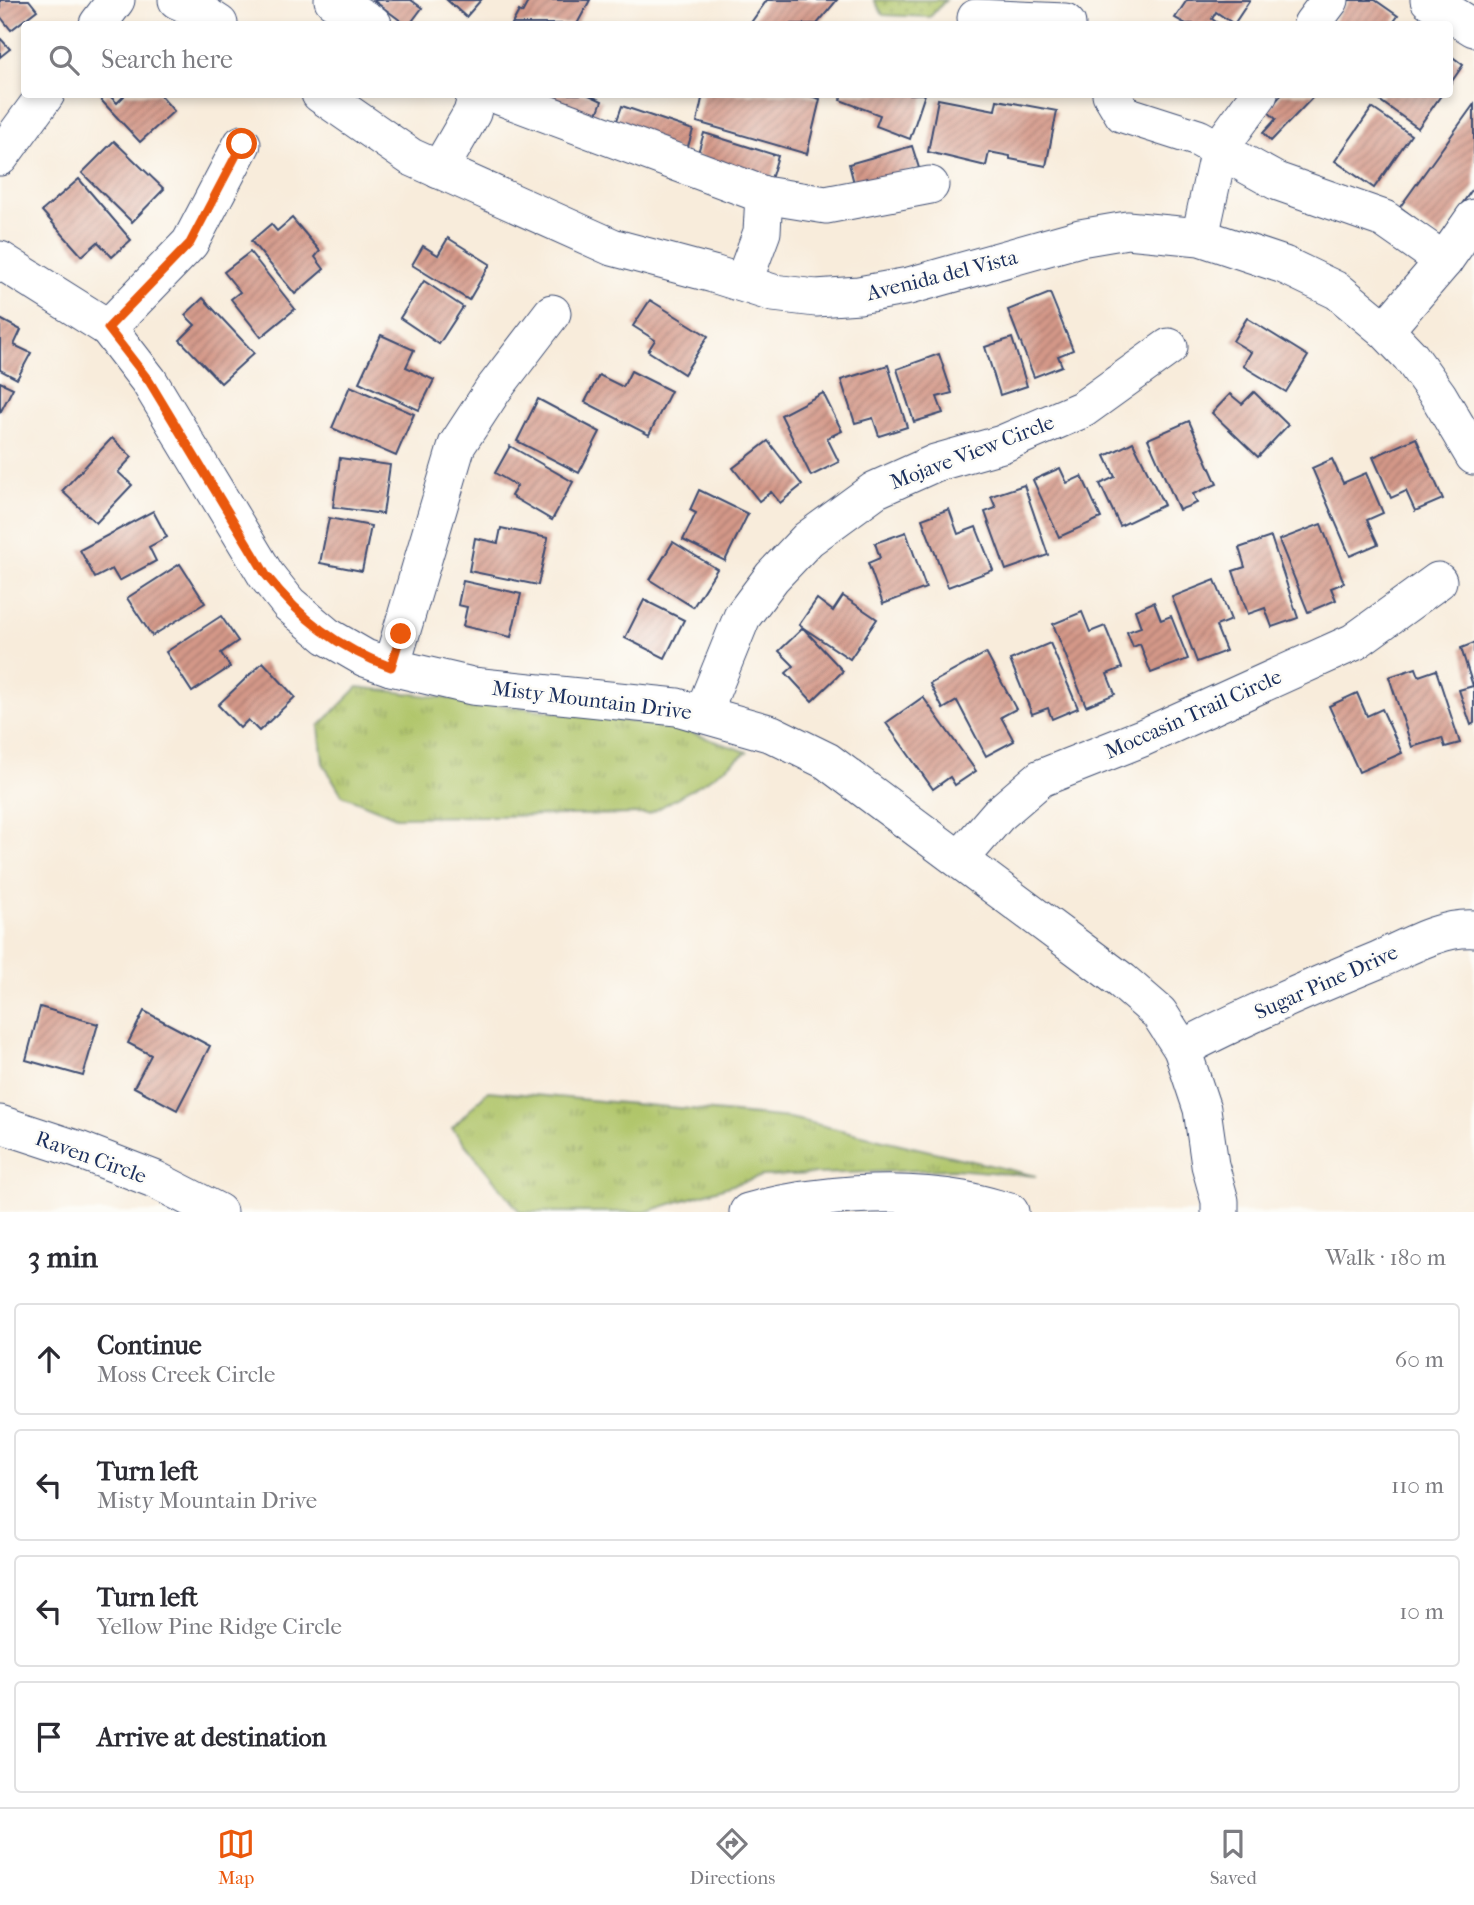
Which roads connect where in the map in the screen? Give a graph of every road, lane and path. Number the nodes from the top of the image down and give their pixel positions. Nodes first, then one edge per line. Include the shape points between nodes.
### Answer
1 (116, 0) edge
2 (177, 0) edge
3 (333, 0) edge
4 (1330, 0) edge
5 (1429, 0) edge
6 (976, 18) dead end
7 (100, 21) edge
8 (215, 21) edge
9 (368, 21) edge
10 (1043, 21) edge
11 (1314, 21) edge
12 (1474, 28) edge
13 (43, 98) edge
14 (326, 98) edge
15 (476, 98) edge
16 (505, 98) edge
17 (1113, 98) edge
18 (1256, 98) edge
19 (242, 144) dead end
20 (1219, 149) junction
21 (0, 157) edge
22 (439, 170) junction
23 (930, 185) dead end
24 (764, 195) junction
25 (1474, 218) edge
26 (1200, 237) junction
27 (0, 260) edge
28 (1444, 261) junction
29 (743, 283) junction
30 (552, 313) dead end
31 (108, 328) junction
32 (1385, 330) junction
33 (1169, 347) dead end
34 (1474, 456) edge
35 (1438, 581) dead end
36 (391, 667) junction
37 (703, 713) junction
38 (960, 859) junction
39 (1474, 929) edge
40 (1182, 1049) junction
41 (0, 1125) edge
42 (1210, 1165) junction
43 (218, 1212) edge
44 (748, 1212) edge
45 (1010, 1212) edge
46 (1198, 1212) edge
47 (1220, 1212) edge

1 - 7 street
2 - 8 street
3 - 9 street
4 - 11 street
5 - 12 street
6 - 10 street
13 - 21 street
14 - 22 street, Avenida del Vista via 411,157
15 - 22 street
16 - 24 street
17 - 20 street via 1123,114
18 - 20 street
19 - 31 street via 190,243
20 - 26 street
20 - 28 street via 1276,181 1384,219
22 - 29 street, Avenida del Vista via 612,247
23 - 24 street via 826,205
24 - 29 street via 762,232
25 - 28 street
26 - 29 street, Avenida del Vista via 1127,230 859,295 816,298 772,293
26 - 32 street, Avenida del Vista via 1284,265 1338,291
27 - 31 street, Misty Mountain Drive
28 - 32 street
30 - 36 street via 457,445
31 - 36 street, Misty Mountain Drive via 149,381 266,575 289,604 327,636
32 - 34 street, Avenida del Vista via 1438,395
33 - 37 street, Mojave View Circle via 1083,409 875,490 808,539 742,617
35 - 38 street, Moccasin Trail Circle via 1354,642 1142,738 1041,778 998,815
36 - 37 street, Misty Mountain Drive via 472,686
37 - 38 street, Misty Mountain Drive via 772,734 827,761
38 - 40 street, Misty Mountain Drive via 1122,981 1159,1013
39 - 40 street, Sugar Pine Drive via 1435,935
40 - 42 street, Misty Mountain Drive via 1202,1109
41 - 43 street, Raven Circle via 154,1179
42 - 46 street, Misty Mountain Drive via 1198,1194
42 - 47 street, Misty Mountain Drive
44 - 45 street via 872,1193 962,1200

